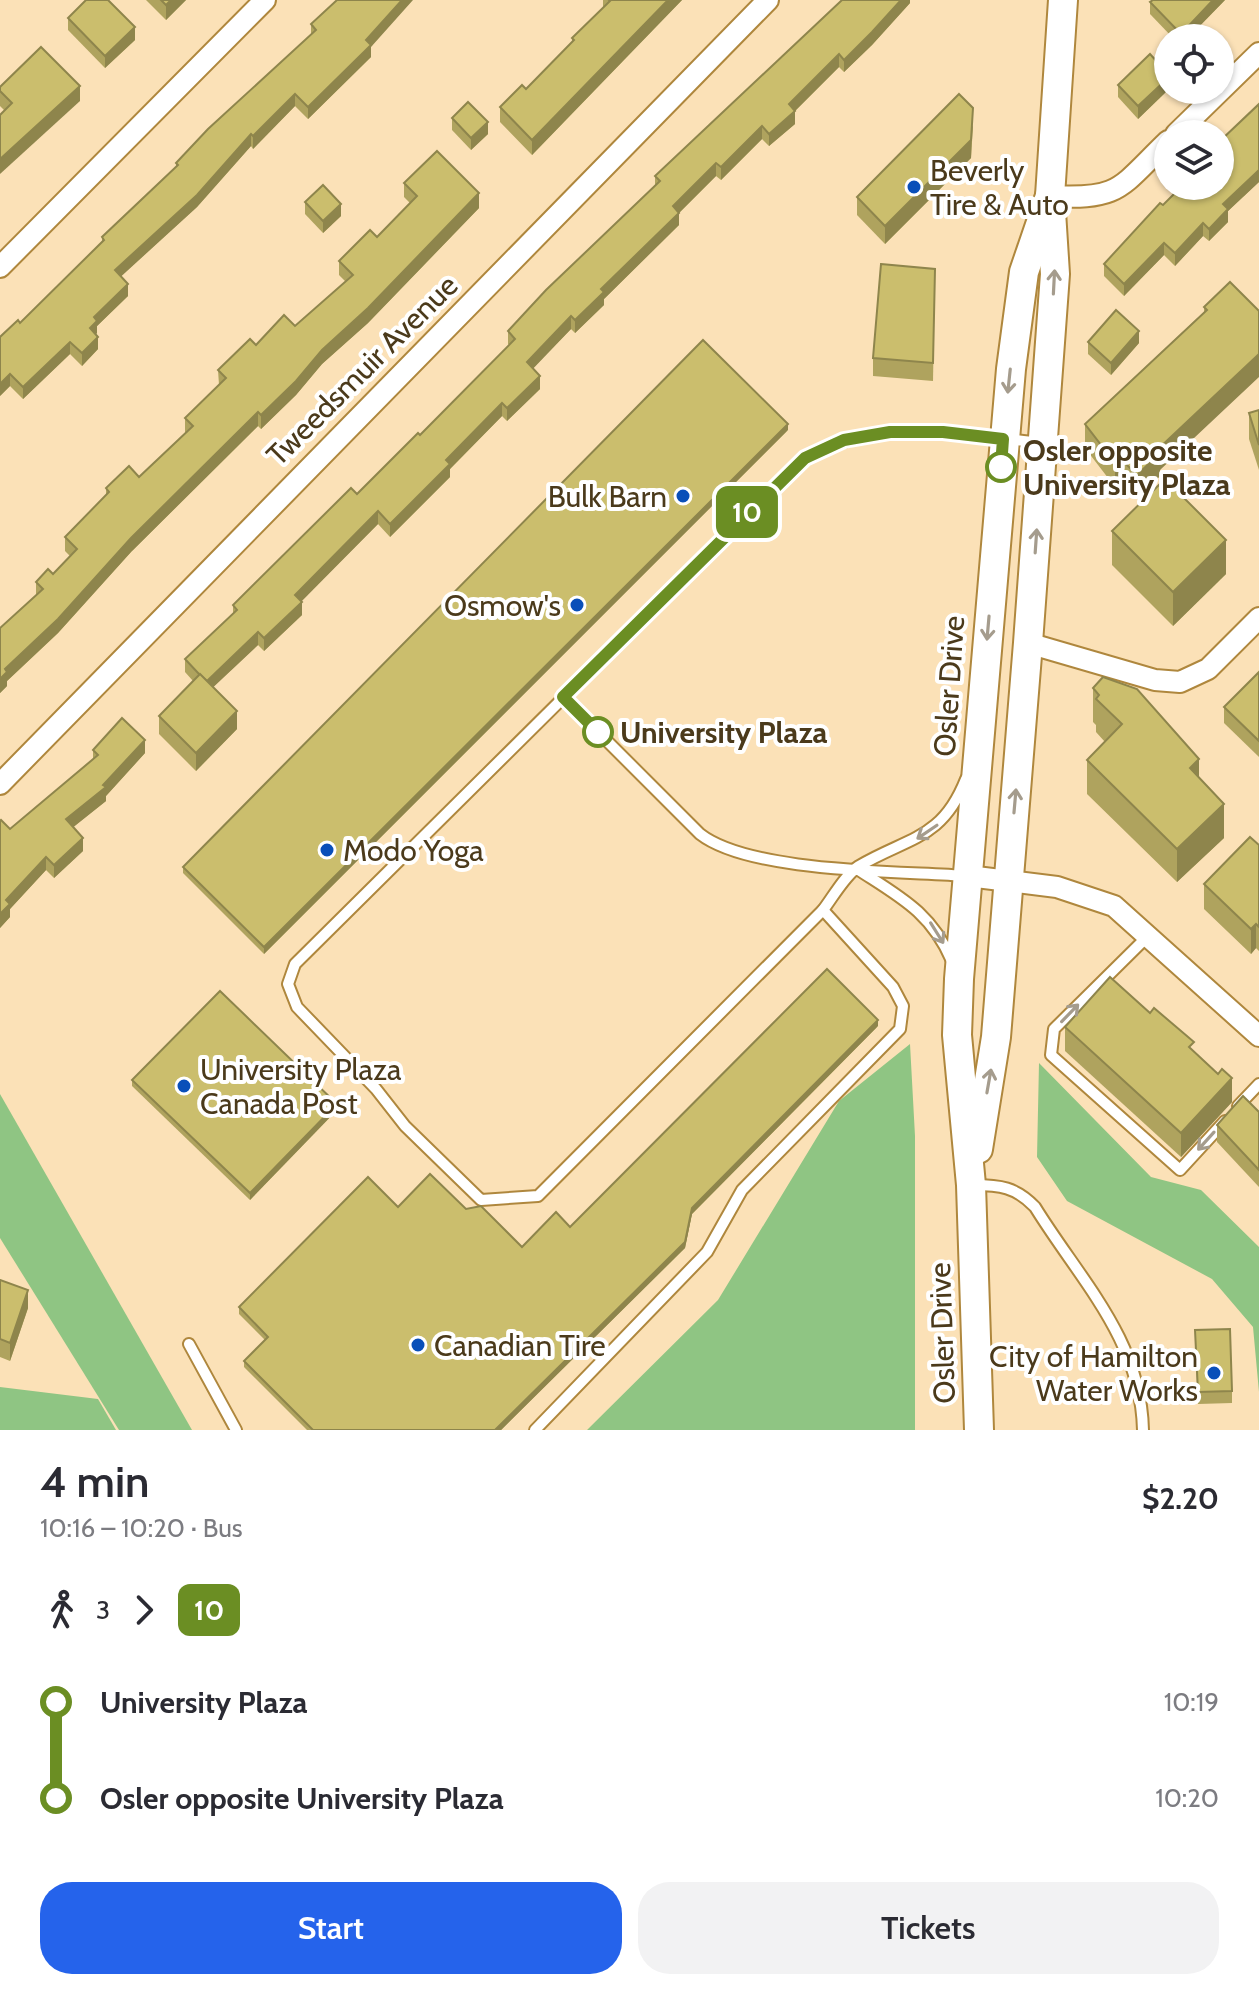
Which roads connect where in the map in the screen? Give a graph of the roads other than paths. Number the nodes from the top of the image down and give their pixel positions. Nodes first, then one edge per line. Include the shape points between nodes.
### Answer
1 (265, 0) edge
2 (768, 0) edge
3 (1063, 0) edge
4 (1259, 53) edge
5 (1190, 120) edge
6 (1154, 155) edge
7 (1050, 196) junction
8 (0, 267) edge
9 (1003, 439) junction
10 (1043, 443) junction
11 (1259, 618) edge
12 (1028, 643) junction
13 (563, 697) junction
14 (980, 743) junction
15 (0, 784) edge
16 (856, 868) junction
17 (968, 876) junction
18 (1009, 878) junction
19 (823, 910) junction
20 (1148, 936) junction
21 (959, 979) junction
22 (1259, 1036) edge
23 (1259, 1084) edge
24 (971, 1185) junction
25 (189, 1344) dead end
26 (236, 1430) edge
27 (535, 1430) edge
28 (979, 1430) edge
29 (1143, 1430) edge

1 - 8 street
2 - 15 street, Tweedsmuir Avenue
3 - 7 main road, Osler Drive
4 - 5 street
6 - 7 street via 1116,192 1091,198
7 -> 9 main road, Osler Drive via 1024,272
10 -> 7 main road, Osler Drive via 1055,274
9 - 10 lane
9 - 13 lane via 890,432 844,440 805,458
9 -> 14 main road, Osler Drive
12 -> 10 main road, Osler Drive
11 - 12 street via 1208,669 1180,682 1155,680
18 -> 12 main road, Osler Drive
13 - 16 lane via 711,841 772,859
13 - 19 lane via 289,973 297,1007 481,1200 538,1196
14 -> 16 lane via 958,798 942,821 923,836
14 - 17 main road, Osler Drive
16 - 17 lane
16 - 19 lane
16 -> 21 lane via 929,920
17 - 18 street
17 - 21 main road, Osler Drive
18 - 20 street via 1082,893 1114,906
24 -> 18 main road, Osler Drive via 996,1037
19 - 27 lane via 893,987 903,1006 900,1029 742,1190 707,1252
20 - 22 street
23 -> 20 lane via 1180,1170 1051,1055 1054,1029
21 - 24 main road, Osler Drive via 957,1035
24 - 28 main road, Osler Drive
24 - 29 lane via 1001,1185 1020,1192 1035,1207 1123,1339
25 - 26 lane

